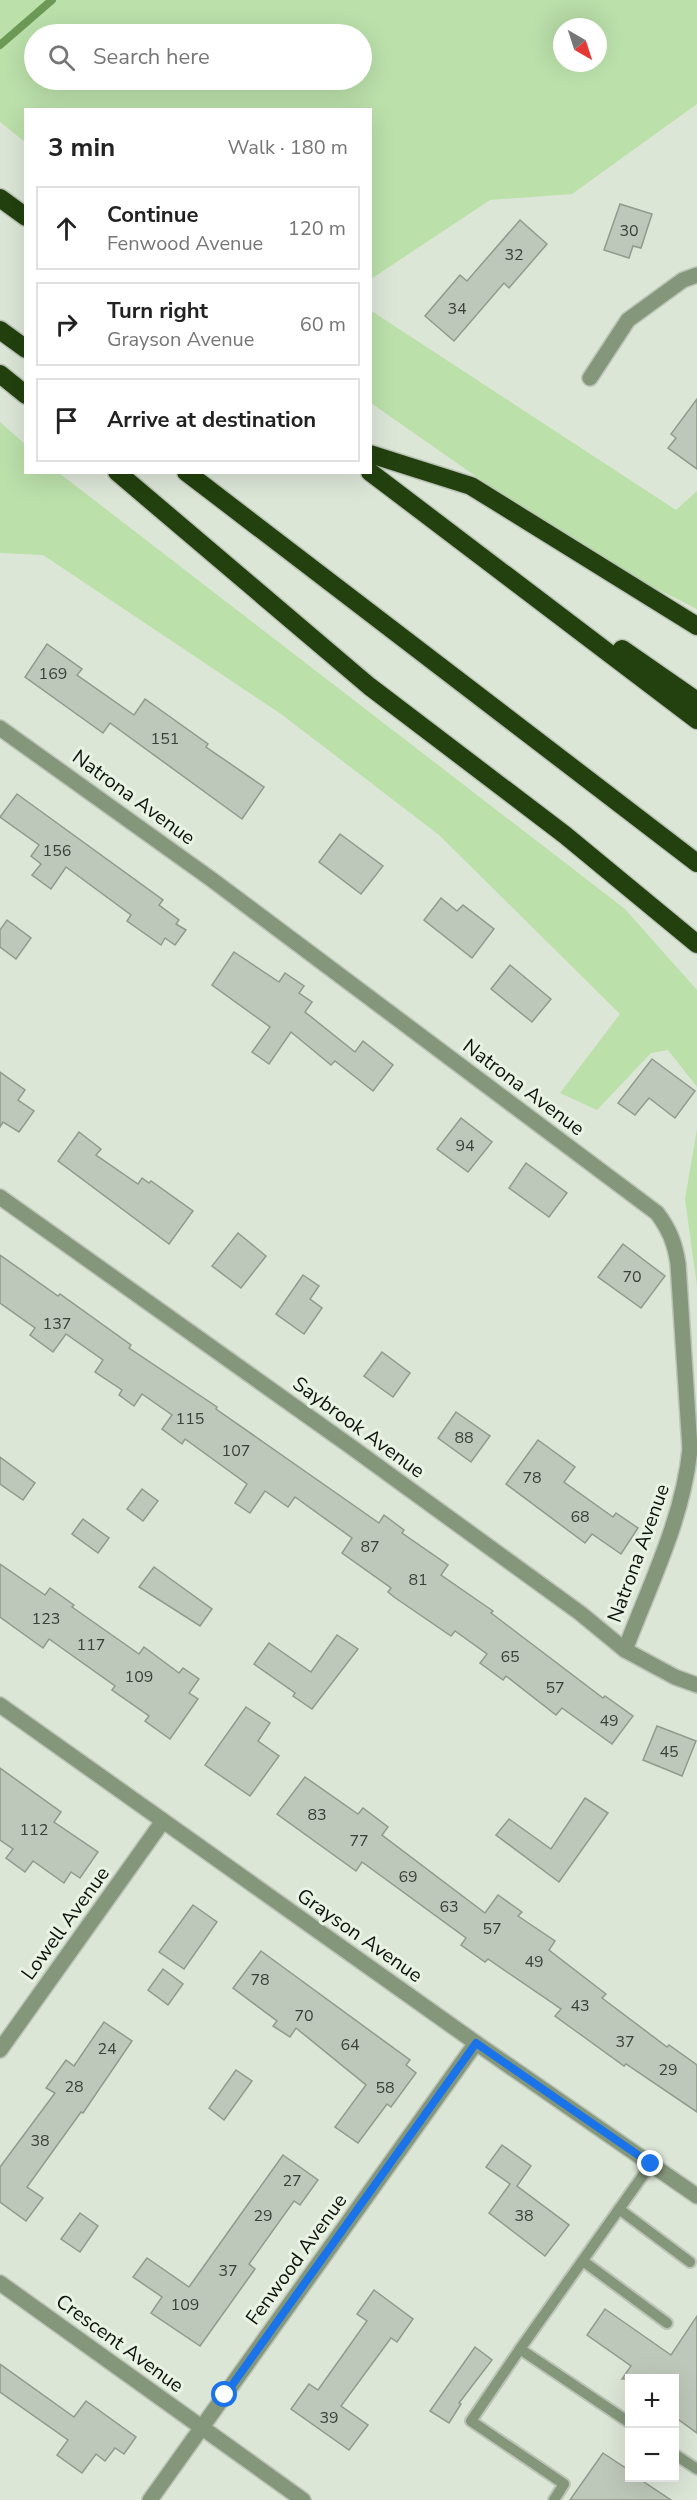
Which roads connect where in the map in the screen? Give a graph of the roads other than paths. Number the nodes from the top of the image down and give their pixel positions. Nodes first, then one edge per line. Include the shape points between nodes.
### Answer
1 (0, 198) edge
2 (24, 216) edge
3 (697, 275) edge
4 (0, 330) edge
5 (24, 348) edge
6 (0, 374) edge
7 (590, 378) dead end
8 (24, 393) edge
9 (372, 455) edge
10 (372, 473) edge
11 (119, 474) edge
12 (189, 474) edge
13 (440, 524) junction
14 (697, 626) edge
15 (697, 701) edge
16 (697, 720) edge
17 (0, 728) edge
18 (697, 863) edge
19 (603, 868) junction
20 (697, 935) edge
21 (697, 944) edge
22 (0, 1197) edge
23 (625, 1650) junction
24 (697, 1685) edge
25 (0, 1705) edge
26 (164, 1821) junction
27 (476, 2043) junction
28 (0, 2049) edge
29 (651, 2164) junction
30 (697, 2196) edge
31 (619, 2209) junction
32 (583, 2261) junction
33 (690, 2262) dead end
34 (0, 2283) edge
35 (668, 2323) dead end
36 (520, 2349) junction
37 (625, 2420) edge
38 (202, 2428) junction
39 (679, 2457) edge
40 (697, 2469) edge
41 (150, 2500) edge
42 (303, 2500) edge
43 (554, 2500) edge

1 - 2 highway
3 - 7 street via 683,280 628,320
4 - 5 highway
6 - 8 highway
9 - 14 highway via 471,486
10 - 13 highway
11 - 19 highway via 369,686
12 - 18 highway
13 - 15 highway
13 - 16 highway
17 - 23 street, Natrona Avenue via 230,893 657,1213 668,1229 678,1264 690,1449 679,1510
19 - 20 highway
19 - 21 highway
22 - 23 street, Saybrook Avenue via 350,1446
23 - 24 street, Saybrook Avenue
25 - 26 street, Grayson Avenue
26 - 27 street, Grayson Avenue
26 - 28 street, Lowell Avenue
27 - 29 street, Grayson Avenue
27 - 38 street, Fenwood Avenue
29 - 30 street, Grayson Avenue
29 - 31 lane
31 - 32 lane
31 - 33 lane
32 - 35 lane
32 - 36 lane
34 - 38 street, Crescent Avenue
36 - 37 lane
36 - 43 lane via 471,2421 564,2484
38 - 41 street, Fenwood Avenue
38 - 42 street, Crescent Avenue
39 - 40 lane

